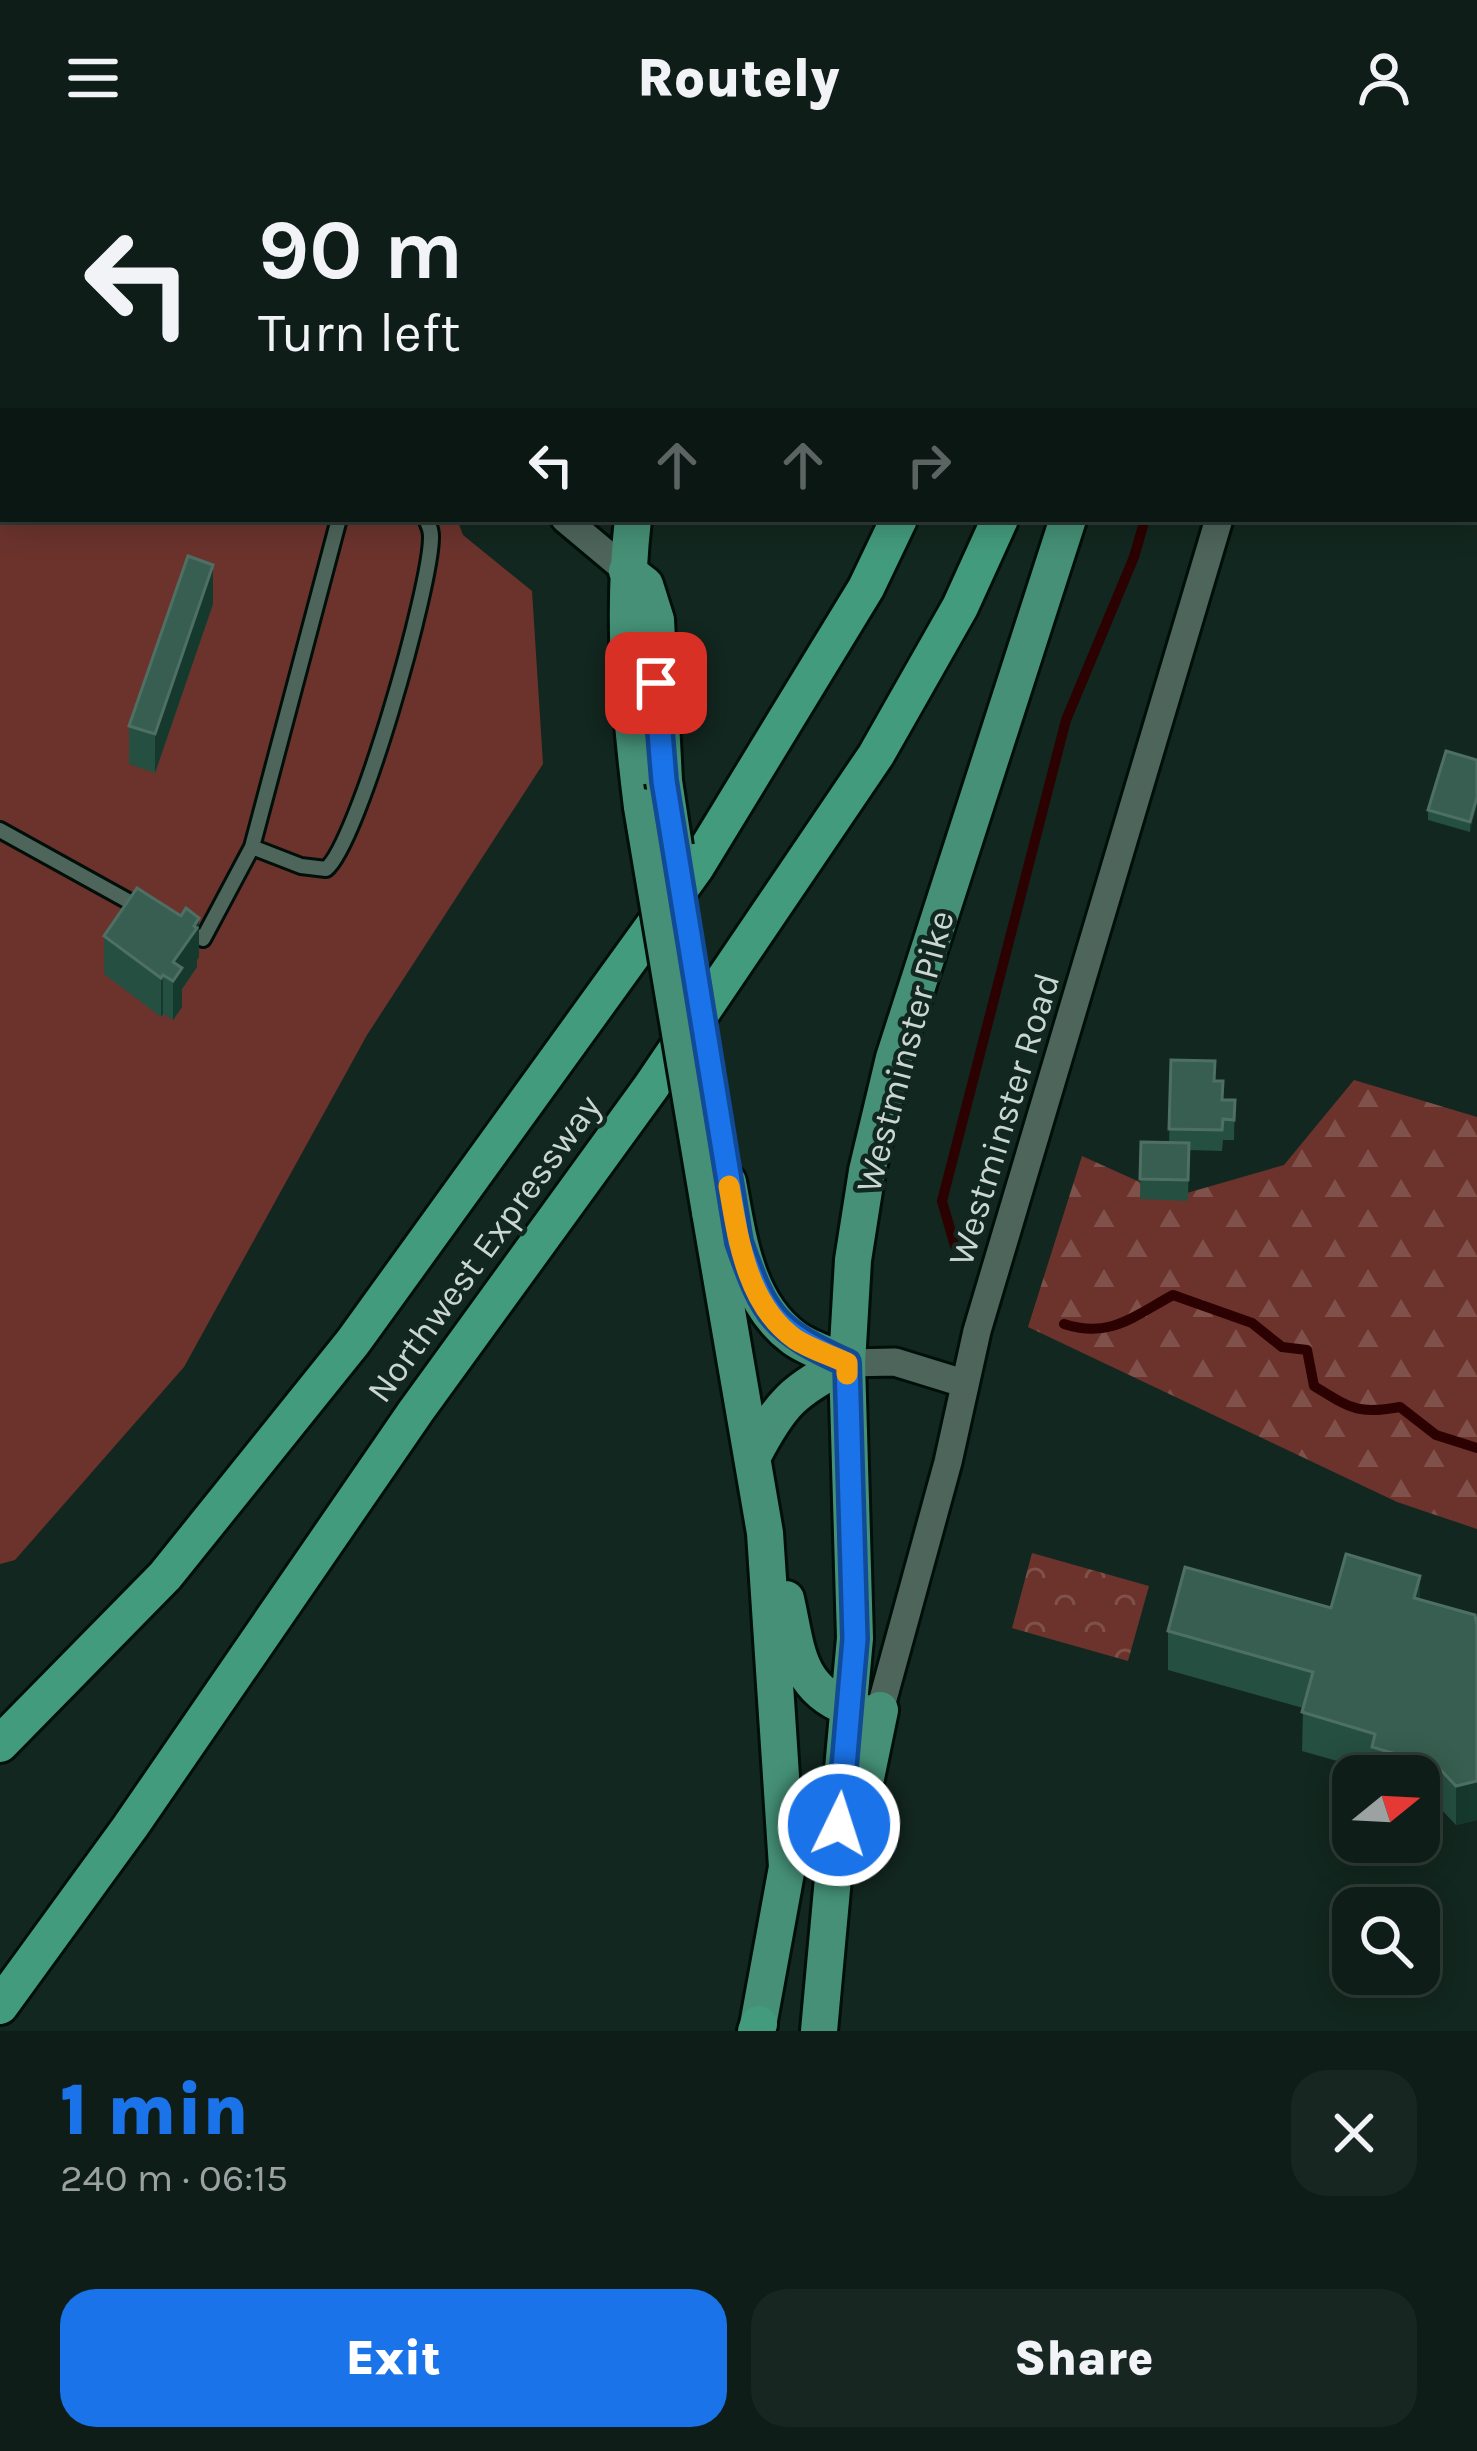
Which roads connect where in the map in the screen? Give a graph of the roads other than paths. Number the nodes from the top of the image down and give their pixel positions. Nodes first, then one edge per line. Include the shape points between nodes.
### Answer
1 (339, 522) edge
2 (427, 522) edge
3 (569, 522) edge
4 (633, 522) edge
5 (897, 522) edge
6 (999, 522) edge
7 (1067, 522) edge
8 (1218, 522) edge
9 (627, 571) junction
10 (0, 830) edge
11 (252, 847) junction
12 (719, 1197) junction
13 (847, 1363) junction
14 (963, 1383) junction
15 (753, 1456) junction
16 (765, 1533) junction
17 (863, 1708) junction
18 (0, 1744) edge
19 (0, 2006) edge
20 (820, 2028) edge
21 (758, 2029) edge

1 - 11 lane
2 - 11 lane via 423,596 357,820 337,860 326,869 301,866
3 - 9 street
4 - 9 highway
5 - 18 highway, Northwest Expressway via 844,626 696,867 353,1342 165,1576
6 - 19 highway, Northwest Expressway via 876,755
7 - 13 highway, Westminster Pike via 894,1058 856,1238
8 - 14 street, Westminster Road
9 - 12 highway, bridge via 632,728 653,794
10 - 11 lane via 203,939
12 - 13 highway via 773,1320
12 - 15 highway
13 - 14 street via 895,1362
13 - 15 highway via 782,1405
13 - 17 highway, Westminster Pike
14 - 17 street, Westminster Road via 948,1462
15 - 16 highway
16 - 17 highway via 808,1679 821,1697
16 - 21 highway via 787,1868
17 - 20 highway, Westminster Pike

